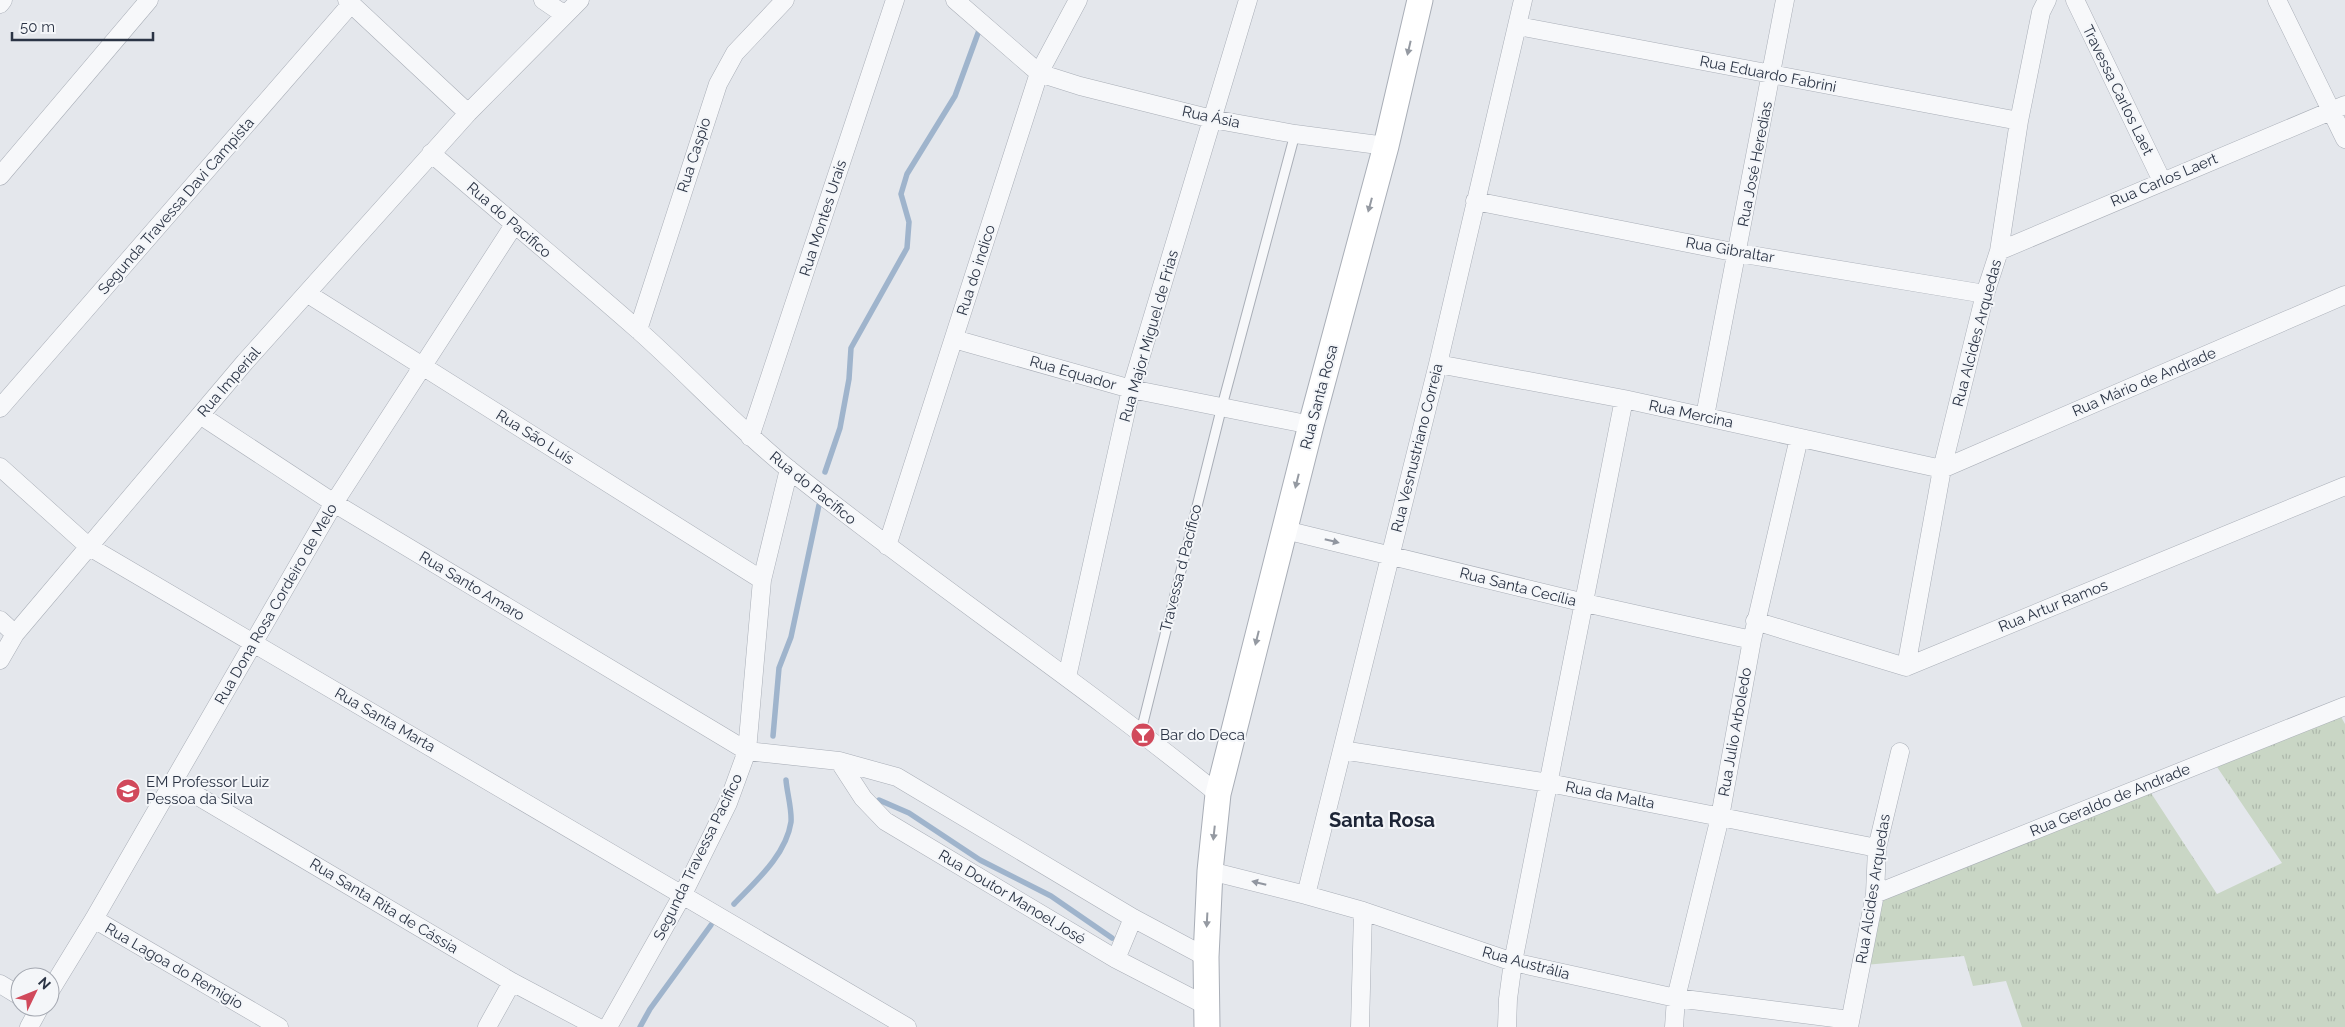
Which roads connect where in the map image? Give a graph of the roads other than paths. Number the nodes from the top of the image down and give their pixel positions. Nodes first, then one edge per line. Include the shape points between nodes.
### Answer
1 (3, 0) edge
2 (149, 0) edge
3 (543, 0) edge
4 (580, 0) edge
5 (785, 0) edge
6 (895, 0) edge
7 (955, 0) edge
8 (1078, 0) edge
9 (1248, 0) edge
10 (1420, 0) edge
11 (1523, 0) edge
12 (1785, 0) edge
13 (2047, 0) edge
14 (2075, 0) edge
15 (2277, 0) edge
16 (349, 2) edge
17 (0, 4) edge
18 (565, 15) junction
19 (1518, 26) junction
20 (1039, 73) junction
21 (1772, 75) junction
22 (2338, 108) edge
23 (468, 113) junction
24 (1212, 119) junction
25 (2019, 122) junction
26 (1294, 134) junction
27 (2345, 139) edge
28 (1386, 146) junction
29 (431, 153) junction
30 (0, 176) edge
31 (2162, 181) junction
32 (1475, 201) junction
33 (514, 225) junction
34 (1999, 251) junction
35 (1738, 253) junction
36 (308, 294) junction
37 (1985, 294) junction
38 (2345, 295) edge
39 (638, 330) junction
40 (954, 339) junction
41 (1438, 364) junction
42 (424, 367) junction
43 (1131, 389) junction
44 (1624, 399) junction
45 (1222, 406) junction
46 (0, 408) edge
47 (200, 415) junction
48 (1705, 416) junction
49 (1311, 425) junction
50 (750, 436) junction
51 (1799, 438) junction
52 (0, 467) edge
53 (788, 469) junction
54 (1942, 469) junction
55 (2345, 486) edge
56 (334, 503) junction
57 (1285, 530) junction
58 (88, 546) junction
59 (887, 546) junction
60 (1390, 555) junction
61 (762, 580) junction
62 (1585, 603) junction
63 (0, 620) edge
64 (1756, 622) junction
65 (15, 634) junction
66 (1752, 640) junction
67 (253, 642) junction
68 (0, 660) edge
69 (1906, 667) junction
70 (1067, 677) junction
71 (2345, 706) edge
72 (1141, 731) junction
73 (1342, 750) junction
74 (747, 751) junction
75 (1900, 752) dead end
76 (839, 761) junction
77 (174, 782) junction
78 (1549, 783) junction
79 (1218, 794) junction
80 (1720, 817) junction
81 (1877, 848) junction
82 (1210, 871) junction
83 (682, 894) junction
84 (1875, 894) junction
85 (1306, 895) junction
86 (1363, 911) junction
87 (1133, 918) junction
88 (94, 919) junction
89 (1206, 957) junction
90 (1116, 959) junction
91 (1514, 962) junction
92 (60, 975) edge
93 (512, 982) junction
94 (1676, 998) junction
95 (1207, 1017) edge
96 (1849, 1024) edge
97 (279, 1027) edge
98 (487, 1027) edge
99 (597, 1027) edge
100 (608, 1027) edge
101 (906, 1027) edge
102 (1360, 1027) edge
103 (1507, 1027) edge
104 (1674, 1027) edge

1 - 17 street
2 - 30 street
3 - 18 street
4 - 18 street, Rua Imperial
5 - 39 street, Rua Caspio via 735,53 718,84
6 - 50 street, Rua Montes Urais
7 - 20 street
8 - 20 street, Rua do indico
9 - 24 street, Rua Major Miguel de Frias
10 -> 28 street, Rua Santa Rosa
11 - 19 street, Rua Vesnustriano Correia
12 - 21 street, Rua José Heredias
13 - 25 street, Rua Alcides Arquedas via 2041,12
14 - 31 street, Travessa Carlos Laet
15 - 22 street
16 - 23 street
16 - 46 street, Segunda Travessa Davi Campista
18 - 23 street, Rua Imperial
19 - 21 street, Rua Eduardo Fabrini
19 - 32 street, Rua Vesnustriano Correia
20 - 24 street, Rua Ásia
20 - 40 street, Rua do indico
21 - 25 street, Rua Eduardo Fabrini
21 - 35 street, Rua José Heredias
22 - 27 street
22 - 31 street, Rua Carlos Laert
23 - 29 street, Rua Imperial
24 - 26 street, Rua Ásia
24 - 43 street, Rua Major Miguel de Frias
25 - 34 street, Rua Alcides Arquedas
26 - 28 street, Rua Ásia
26 - 45 lane, Travessa d Pacífico
28 -> 49 street, Rua Santa Rosa
29 - 33 street, Rua do Pacifico
29 - 36 street, Rua Imperial
31 - 34 street, Rua Carlos Laert
32 - 35 street, Rua Gibraltar
32 - 41 street, Rua Vesnustriano Correia
33 - 39 street, Rua do Pacifico
33 - 42 street, Rua Dona Rosa Cordeiro de Melo
34 - 37 street, Rua Alcides Arquedas
35 - 37 street, Rua Gibraltar
35 - 48 street, Rua José Heredias
36 - 42 street, Rua São Luís
36 - 47 street, Rua Imperial
37 - 54 street, Rua Alcides Arquedas
38 - 54 street, Rua Mário de Andrade
39 - 50 street, Rua do Pacifico
40 - 43 street, Rua Equador
40 - 59 street, Rua do indico
41 - 44 street, Rua Mercina
41 - 60 street, Rua Vesnustriano Correia
42 - 56 street, Rua Dona Rosa Cordeiro de Melo
42 - 61 street, Rua São Luís
43 - 45 street, Rua Equador
43 - 70 street, Rua Major Miguel de Frias
44 - 48 street, Rua Mercina
44 - 62 street
45 - 49 street, Rua Equador
45 - 72 lane, Travessa d Pacífico
47 - 56 street, Rua Santo Amaro
47 - 58 street, Rua Imperial
48 - 51 street, Rua Mercina
49 -> 57 street, Rua Santa Rosa
50 - 53 street, Rua do Pacifico
51 - 54 street, Rua Mercina
51 - 64 street, Rua Julio Arboledo
52 - 58 street, Rua Santa Marta
53 - 59 street, Rua do Pacifico
53 - 61 street, Segunda Travessa Pacifico
54 - 69 street, Rua Alcides Arquedas
55 - 69 street, Rua Artur Ramos
56 - 67 street, Rua Dona Rosa Cordeiro de Melo
56 - 74 street, Rua Santo Amaro
57 -> 60 street, Rua Santa Cecília
57 -> 79 street, Rua Santa Rosa
58 - 65 street, Rua Imperial
58 - 67 street, Rua Santa Marta
59 - 70 street, Rua do Pacifico
60 - 62 street, Rua Santa Cecília
60 - 73 street, Rua Vesnustriano Correia
61 - 74 street, Segunda Travessa Pacifico
62 - 66 street, Rua Santa Cecília
62 - 78 street
63 - 65 street
64 - 66 street, Rua Julio Arboledo
64 - 69 street
65 - 68 street, Rua Imperial
66 - 80 street, Rua Julio Arboledo
67 - 77 street, Rua Dona Rosa Cordeiro de Melo
67 - 83 street, Rua Santa Marta
70 - 72 street, Rua do Pacifico
71 - 84 street, Rua Geraldo de Andrade
72 - 79 street, Rua do Pacifico
73 - 78 street, Rua da Malta
73 - 85 street, Rua Vesnustriano Correia
74 - 76 street
74 - 83 street, Segunda Travessa Pacifico via 728,803
75 - 81 street, Rua Alcides Arquedas
76 - 87 street via 897,777
76 - 90 street, Rua Doutor Manoel José via 862,798 885,821
77 - 88 street, Rua Dona Rosa Cordeiro de Melo
77 - 93 street, Rua Santa Rita de Cássia
78 - 80 street, Rua da Malta
78 - 91 street
79 -> 82 street, Rua Santa Rosa
80 - 81 street, Rua da Malta
80 - 94 street, Rua Julio Arboledo
81 - 84 street, Rua Alcides Arquedas
85 -> 82 street, Rua Austrália
82 -> 89 street, Rua Santa Rosa
83 - 100 street, Segunda Travessa Pacifico
83 - 101 street, Rua Santa Marta
84 - 96 street, Rua Alcides Arquedas
85 - 86 street, Rua Austrália
86 - 91 street, Rua Austrália
86 - 102 street
87 - 89 street
87 - 90 street
88 - 92 street, Rua Dona Rosa Cordeiro de Melo
88 - 97 street, Rua Lagoa do Remigio
89 - 95 street, Rua Santa Rosa
90 - 95 street, Rua Doutor Manoel José
91 - 94 street, Rua Austrália
91 - 103 street
93 - 98 street
93 - 99 street, Rua Santa Rita de Cássia
94 - 96 street, Rua Austrália
94 - 104 street, Rua Julio Arboledo

